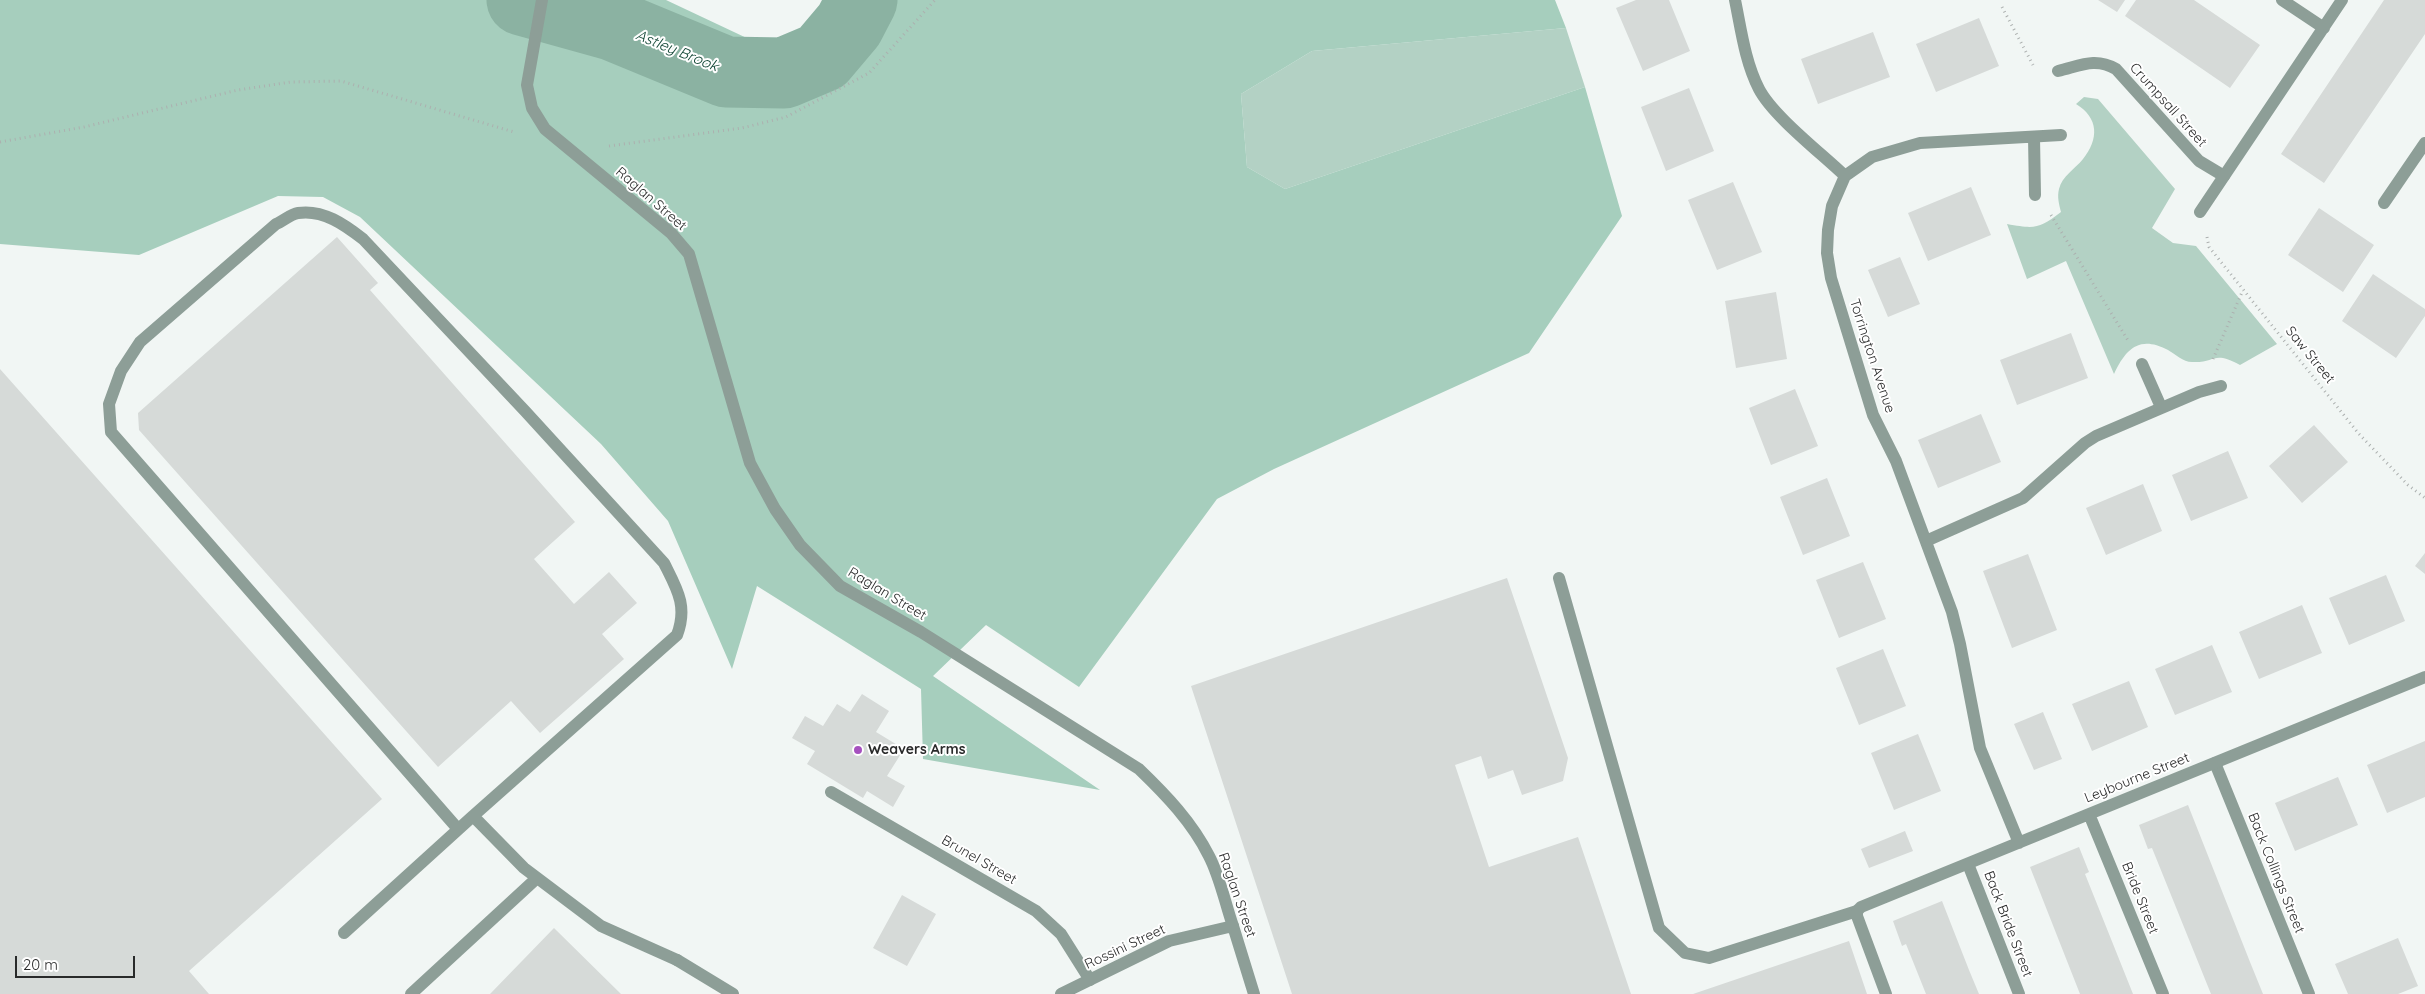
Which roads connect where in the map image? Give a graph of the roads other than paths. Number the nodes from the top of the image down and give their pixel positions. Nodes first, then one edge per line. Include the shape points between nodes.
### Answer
1 (542, 0) edge
2 (1736, 0) edge
3 (2282, 0) edge
4 (2342, 0) edge
5 (2324, 28) junction
6 (2058, 71) road end
7 (2061, 135) dead end
8 (2034, 137) junction
9 (2425, 143) edge
10 (2421, 158) edge
11 (1845, 176) junction
12 (2224, 176) junction
13 (2036, 195) road end
14 (2384, 203) dead end
15 (2200, 212) road end
16 (2142, 364) road end
17 (2221, 386) dead end
18 (2161, 407) junction
19 (1926, 541) junction
20 (1559, 578) dead end
21 (2425, 676) edge
22 (2215, 763) junction
23 (831, 792) dead end
24 (2089, 814) junction
25 (473, 816) junction
26 (458, 829) junction
27 (2019, 843) junction
28 (1968, 864) junction
29 (537, 878) junction
30 (1859, 909) junction
31 (1233, 926) junction
32 (344, 933) dead end
33 (1090, 980) junction
34 (411, 994) edge
35 (733, 994) edge
36 (1061, 994) edge
37 (1254, 994) edge
38 (1886, 994) edge
39 (2019, 994) edge
40 (2163, 994) edge
41 (2309, 994) edge

1 - 31 street, Raglan Street via 527,85 532,108 545,129 670,233 689,254 750,463 775,509 800,545 840,586 921,632 1139,769 1170,798 1210,857
2 - 11 street via 1745,48 1758,88 1770,106
3 - 5 street
4 - 5 street
5 - 12 street
6 - 12 street, Crumpsall Street via 2096,62 2116,69 2199,161
7 - 8 street
8 - 11 street via 1920,142 1872,157
8 - 13 street
9 - 10 street
10 - 14 street
11 - 19 street, Torrington Avenue via 1832,206 1828,230 1831,278 1873,415 1896,461
12 - 15 street
16 - 18 street
17 - 18 street
18 - 19 street via 2085,443 2023,498
19 - 27 street, Torrington Avenue via 1952,612 1980,748
20 - 30 street, Leybourne Street via 1659,928 1685,953 1709,958
21 - 22 street, Leybourne Street
22 - 24 street, Leybourne Street
22 - 41 street, Back Collings Street
23 - 33 street, Brunel Street via 1036,911 1061,934
24 - 27 street, Leybourne Street
24 - 40 street, Bride Street
25 - 26 street
25 - 26 street via 677,635 683,619 677,590 664,563 363,240 341,222 320,214 297,213 276,224 140,342 121,371 108,404 111,432
25 - 29 street
26 - 32 street
27 - 28 street, Leybourne Street
28 - 30 street, Leybourne Street
28 - 39 street, Back Bride Street
29 - 34 street
29 - 35 street via 601,926 677,960
30 - 38 street
31 - 33 street, Rossini Street via 1169,941
31 - 37 street, Raglan Street
33 - 36 street, Rossini Street

